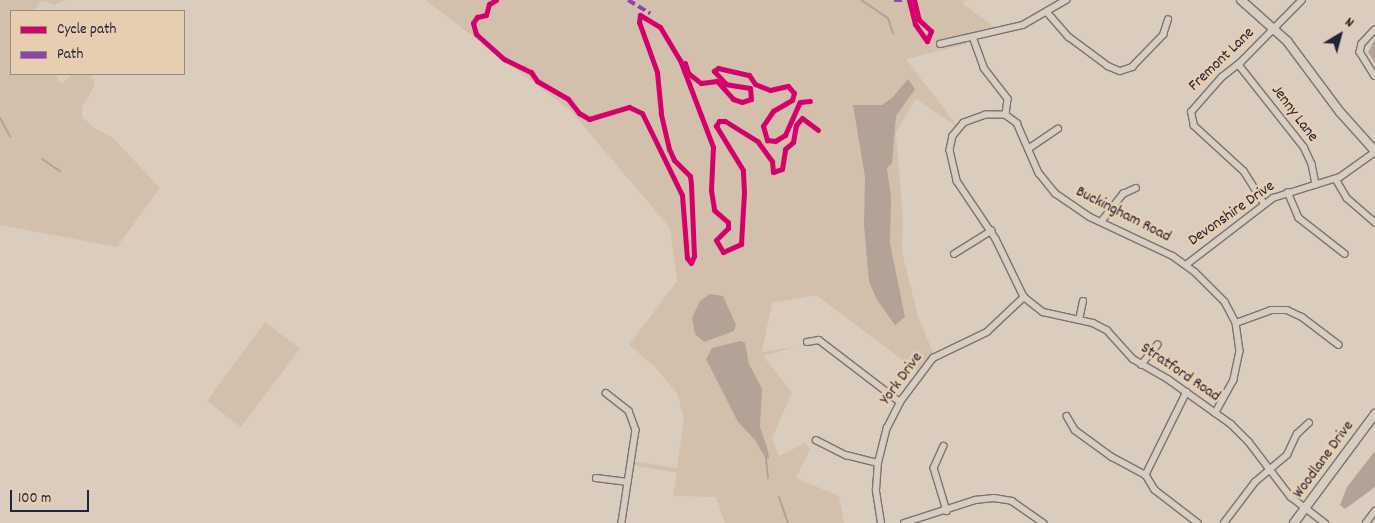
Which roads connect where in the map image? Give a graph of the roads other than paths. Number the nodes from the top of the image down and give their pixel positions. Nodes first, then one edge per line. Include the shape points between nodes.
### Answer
1 (1066, 0) edge
2 (1241, 0) edge
3 (1302, 0) edge
4 (1048, 13) junction
5 (1168, 20) dead end
6 (1274, 28) junction
7 (1375, 30) edge
8 (974, 37) junction
9 (940, 44) dead end
10 (1238, 65) junction
11 (1375, 76) edge
12 (1006, 115) junction
13 (1058, 129) dead end
14 (1028, 149) junction
15 (1375, 152) edge
16 (1336, 179) junction
17 (1316, 185) junction
18 (1136, 188) dead end
19 (1288, 192) junction
20 (1264, 204) junction
21 (1101, 222) junction
22 (1375, 222) edge
23 (991, 231) junction
24 (954, 254) dead end
25 (1345, 254) dead end
26 (1186, 265) junction
27 (1024, 297) junction
28 (1083, 301) dead end
29 (1078, 320) junction
30 (1236, 323) junction
31 (807, 342) dead end
32 (1339, 344) dead end
33 (1158, 345) dead end
34 (1140, 364) junction
35 (1187, 392) junction
36 (606, 393) dead end
37 (900, 402) junction
38 (1216, 413) junction
39 (1375, 414) edge
40 (1067, 416) dead end
41 (1309, 423) dead end
42 (816, 440) dead end
43 (944, 446) dead end
44 (878, 463) junction
45 (1269, 471) junction
46 (1146, 475) junction
47 (596, 478) dead end
48 (628, 482) junction
49 (1305, 508) junction
50 (947, 511) junction
51 (1375, 511) edge
52 (622, 523) edge
53 (880, 523) edge
54 (904, 523) edge
55 (1044, 523) edge
56 (1198, 523) edge
57 (1224, 523) edge
58 (1294, 523) edge
59 (1325, 523) edge
60 (1366, 523) edge

1 - 4 street
2 - 6 street
3 - 6 street, Fremont Lane
4 - 5 street via 1069,37 1109,67 1120,71 1132,67 1163,35
4 - 8 street via 1020,26
6 - 10 street, Fremont Lane
6 - 15 street
7 - 11 street via 1362,44 1360,52
8 - 9 street
8 - 12 street via 984,68 1008,99
10 - 17 street, Jenny Lane via 1304,147 1313,166
10 - 20 street, Fremont Lane via 1194,106 1191,119 1214,147 1246,174
12 - 14 street, Buckingham Road via 1018,123
12 - 23 street, Stratford Road via 986,116 964,123 950,142 958,181
13 - 14 street
14 - 21 street, Buckingham Road via 1039,173 1055,193 1073,208
15 - 16 street, Devonshire Drive via 1353,171
16 - 17 street, Devonshire Drive
16 - 22 street via 1346,197
17 - 19 street, Devonshire Drive
18 - 21 street via 1123,194
19 - 20 street, Devonshire Drive
19 - 25 street via 1299,218
20 - 26 street, Devonshire Drive
21 - 26 street, Buckingham Road via 1156,247
23 - 24 street
23 - 27 street, Stratford Road
26 - 30 street, Buckingham Road via 1218,294
27 - 29 street, Stratford Road via 1043,312
27 - 37 street, York Drive via 987,332 933,358
28 - 29 street
29 - 34 street, Stratford Road via 1107,330
30 - 32 street via 1263,312 1287,310 1302,316
30 - 38 street, Buckingham Road via 1240,361 1234,380
31 - 37 street via 819,340
33 - 34 street
34 - 35 street, Stratford Road
35 - 38 street, Stratford Road
35 - 46 street
36 - 48 street via 626,408 634,422 636,437
37 - 44 street, York Drive via 887,428
38 - 45 street, Stratford Road via 1249,442
39 - 49 street, Woodlane Drive
40 - 46 street via 1076,430 1127,466
41 - 45 street via 1297,434 1286,455
42 - 44 street via 846,455
43 - 50 street via 934,468
44 - 53 street, York Drive via 876,490
45 - 49 street, Stratford Road
45 - 57 street via 1255,482
46 - 56 street via 1155,490
47 - 48 street
48 - 52 street
49 - 58 street, Woodlane Drive
49 - 59 street, Stratford Road
50 - 54 street
50 - 55 street via 974,500 1004,499 1021,505
51 - 60 street

